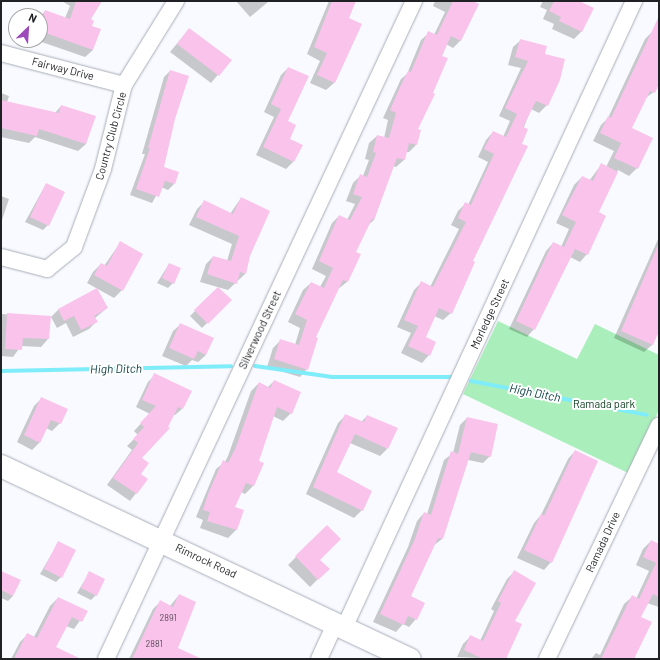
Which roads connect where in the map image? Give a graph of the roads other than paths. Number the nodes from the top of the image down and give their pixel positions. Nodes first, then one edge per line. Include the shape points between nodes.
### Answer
1 (176, 1) edge
2 (414, 1) edge
3 (634, 1) edge
4 (1, 54) edge
5 (124, 85) junction
6 (1, 257) edge
7 (659, 425) edge
8 (1, 466) edge
9 (161, 540) junction
10 (341, 624) junction
11 (106, 659) edge
12 (319, 659) edge
13 (410, 659) edge
14 (547, 659) edge

1 - 5 street, Country Club Circle
2 - 9 street, Silverwood Street
3 - 10 street, Morledge Street
4 - 5 street, Fairway Drive
5 - 6 street, Country Club Circle via 104,169 74,247 47,269
7 - 14 street, Ramada Drive
8 - 9 main road, Rimrock Road
9 - 10 main road, Rimrock Road
9 - 11 street, Silverwood Street
10 - 12 street, Morledge Street
10 - 13 main road, Rimrock Road

